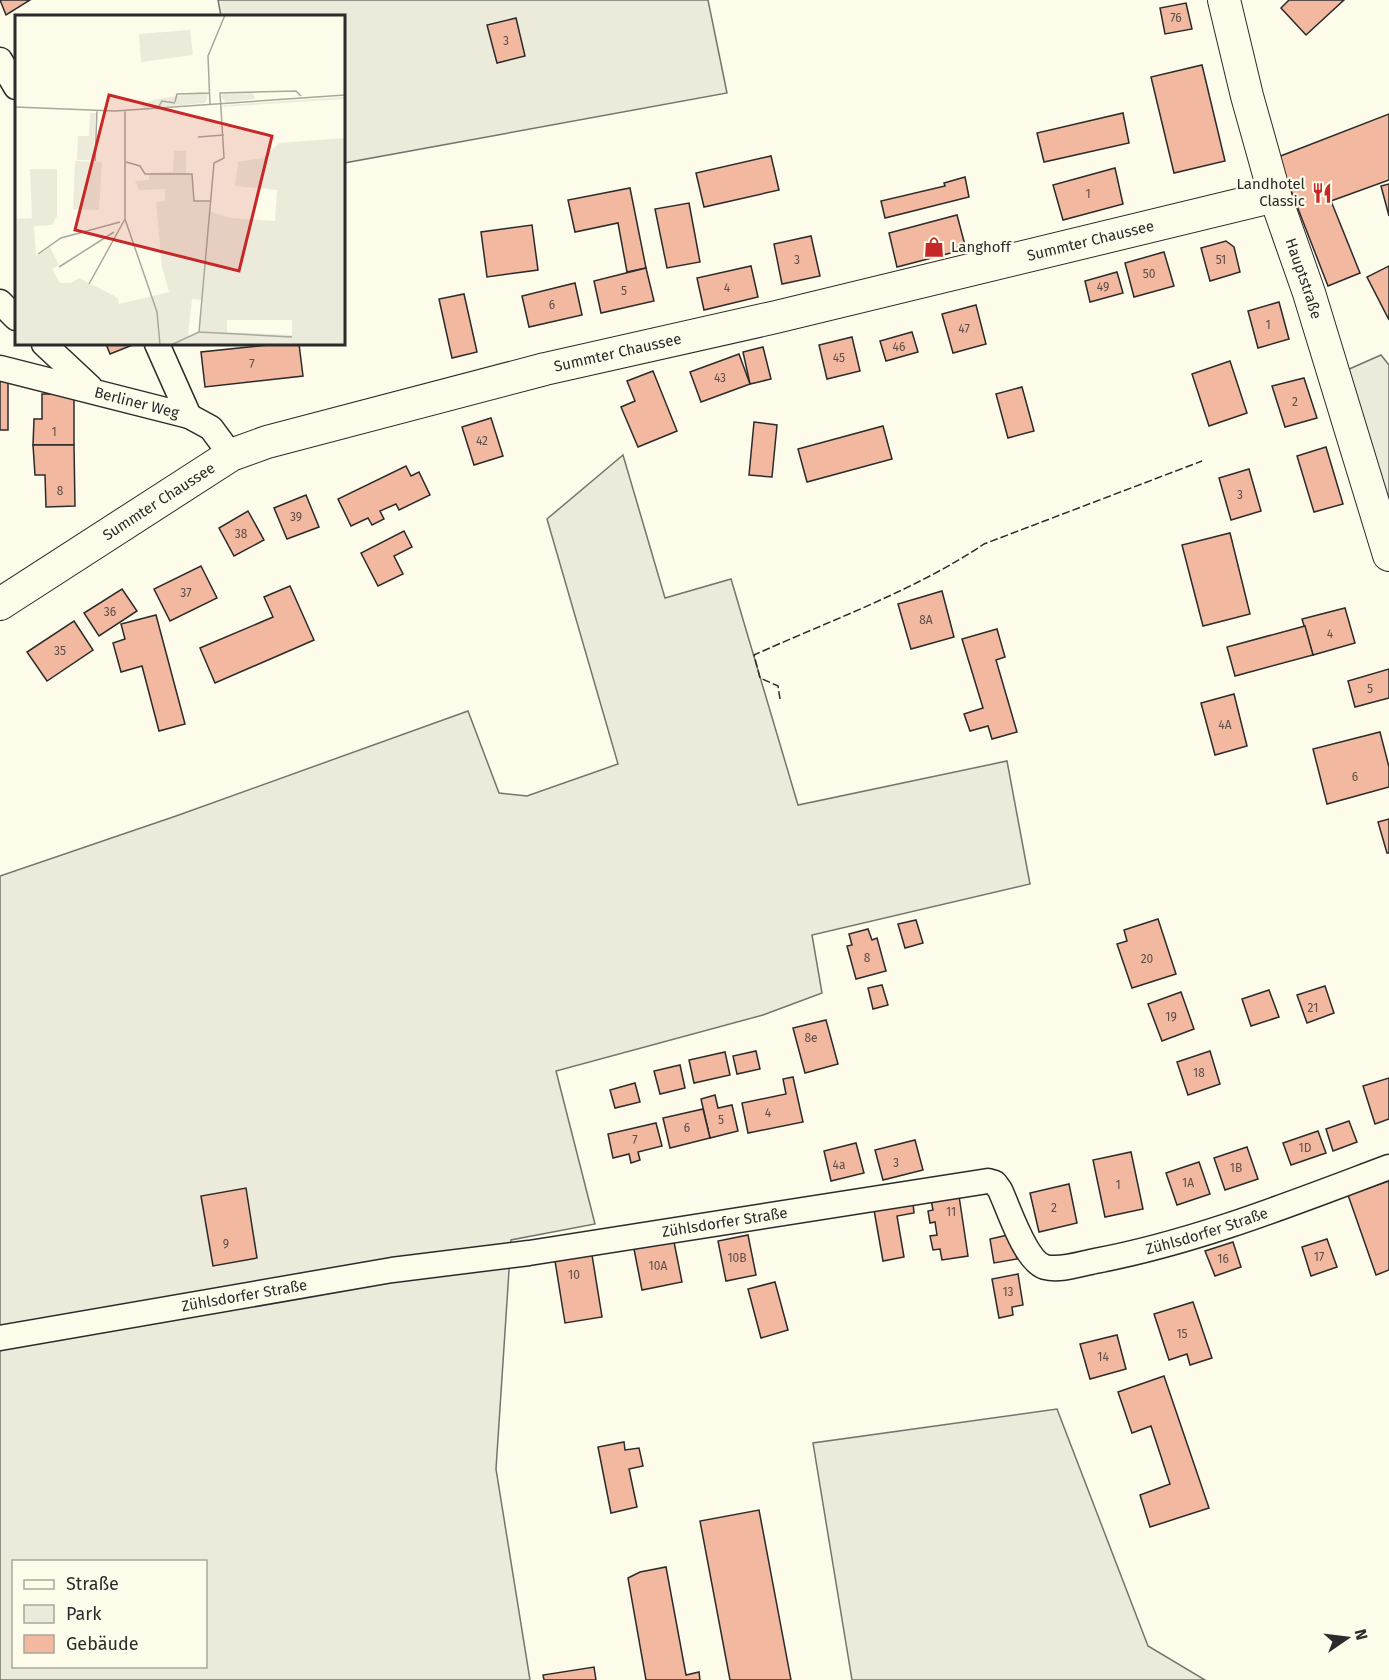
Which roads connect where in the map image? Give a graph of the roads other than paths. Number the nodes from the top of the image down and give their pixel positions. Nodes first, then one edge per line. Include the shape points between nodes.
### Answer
1 (1224, 0) edge
2 (0, 60) edge
3 (15, 85) edge
4 (1275, 196) junction
5 (0, 302) edge
6 (15, 317) edge
7 (45, 345) edge
8 (157, 345) edge
9 (0, 368) edge
10 (92, 389) junction
11 (189, 416) junction
12 (231, 455) junction
13 (1389, 555) edge
14 (0, 604) edge
15 (1389, 1167) edge
16 (0, 1338) edge

1 - 4 main road, Hauptstraße
2 - 3 street
4 - 12 main road, Summter Chaussee via 544,369 278,438
4 - 13 main road, Hauptstraße via 1309,293
5 - 6 street
7 - 10 street, Berliner Weg
8 - 11 street
9 - 10 street
10 - 11 street, Berliner Weg
11 - 12 street, Berliner Weg via 211,428
12 - 14 main road, Summter Chaussee
15 - 16 street, Zühlsdorfer Straße via 1193,1237 1133,1254 1059,1268 1044,1267 1028,1253 1000,1190 988,1181 529,1253 392,1270

